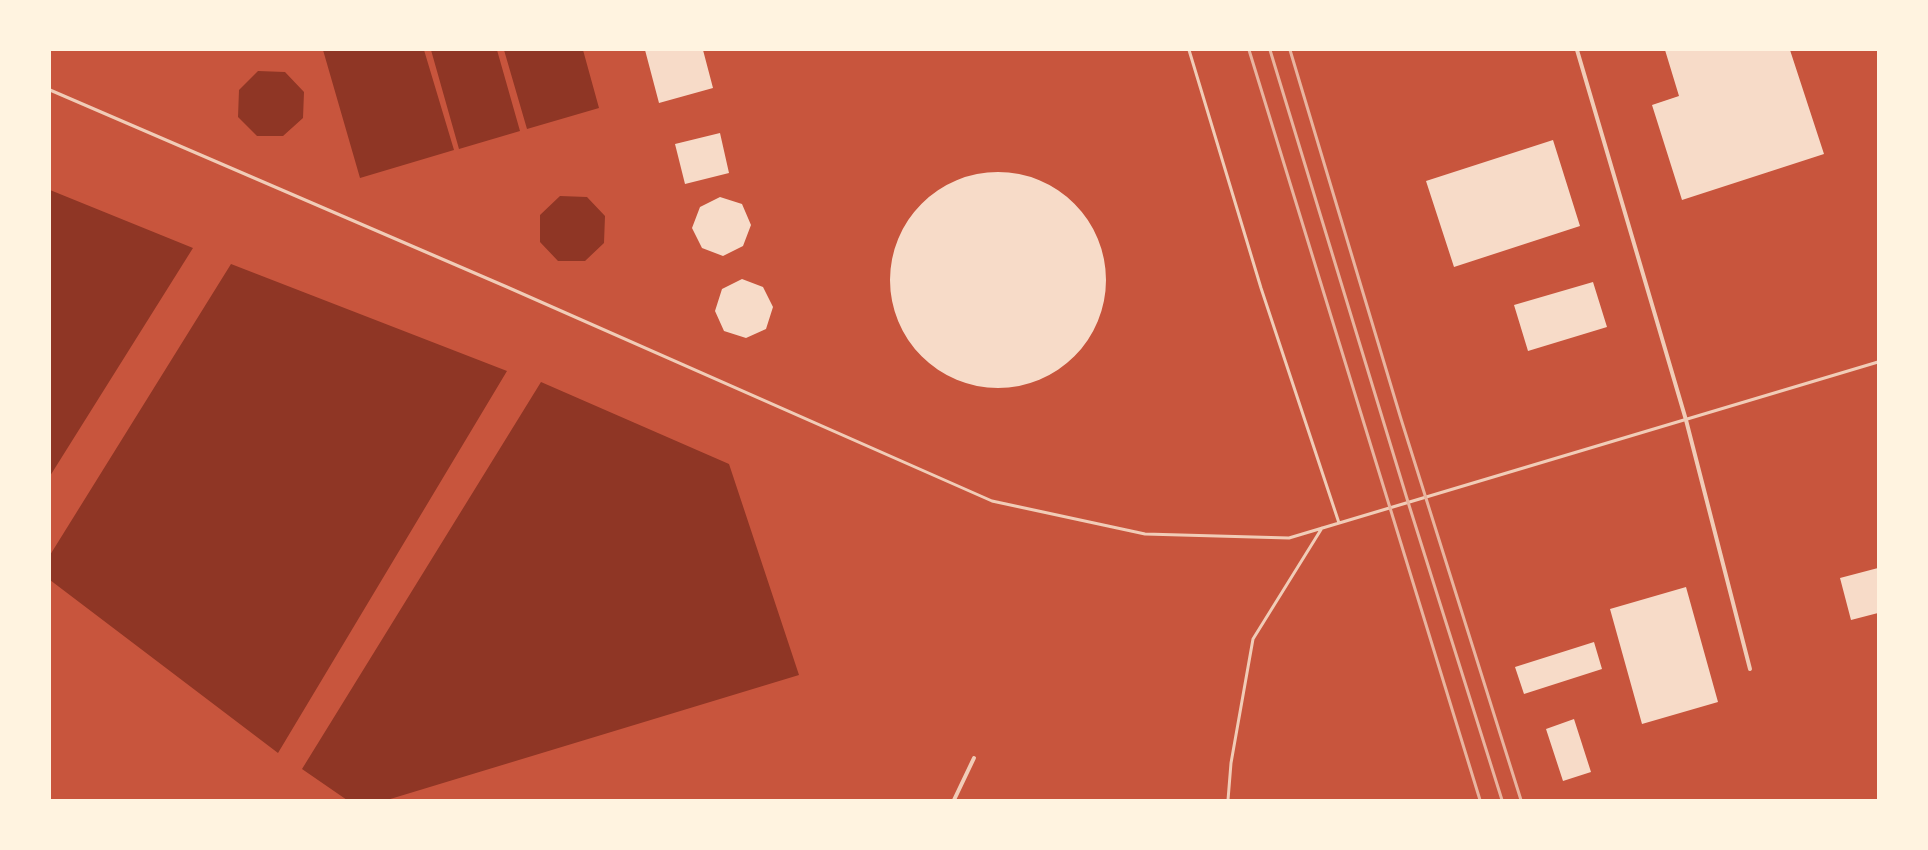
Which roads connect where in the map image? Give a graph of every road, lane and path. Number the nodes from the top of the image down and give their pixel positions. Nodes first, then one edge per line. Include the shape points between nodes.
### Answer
1 (1189, 50) edge
2 (1577, 50) edge
3 (50, 90) edge
4 (1878, 362) edge
5 (1686, 420) junction
6 (1340, 523) junction
7 (1322, 528) junction
8 (1750, 669) dead end
9 (974, 758) dead end
10 (954, 800) edge
11 (1228, 800) edge

1 - 6 lane via 1261,288
2 - 5 street
3 - 7 lane via 507,287 992,501 1145,534 1289,538
4 - 5 lane
5 - 6 lane
5 - 8 street
6 - 7 lane
7 - 11 lane via 1253,639 1231,763
9 - 10 street

